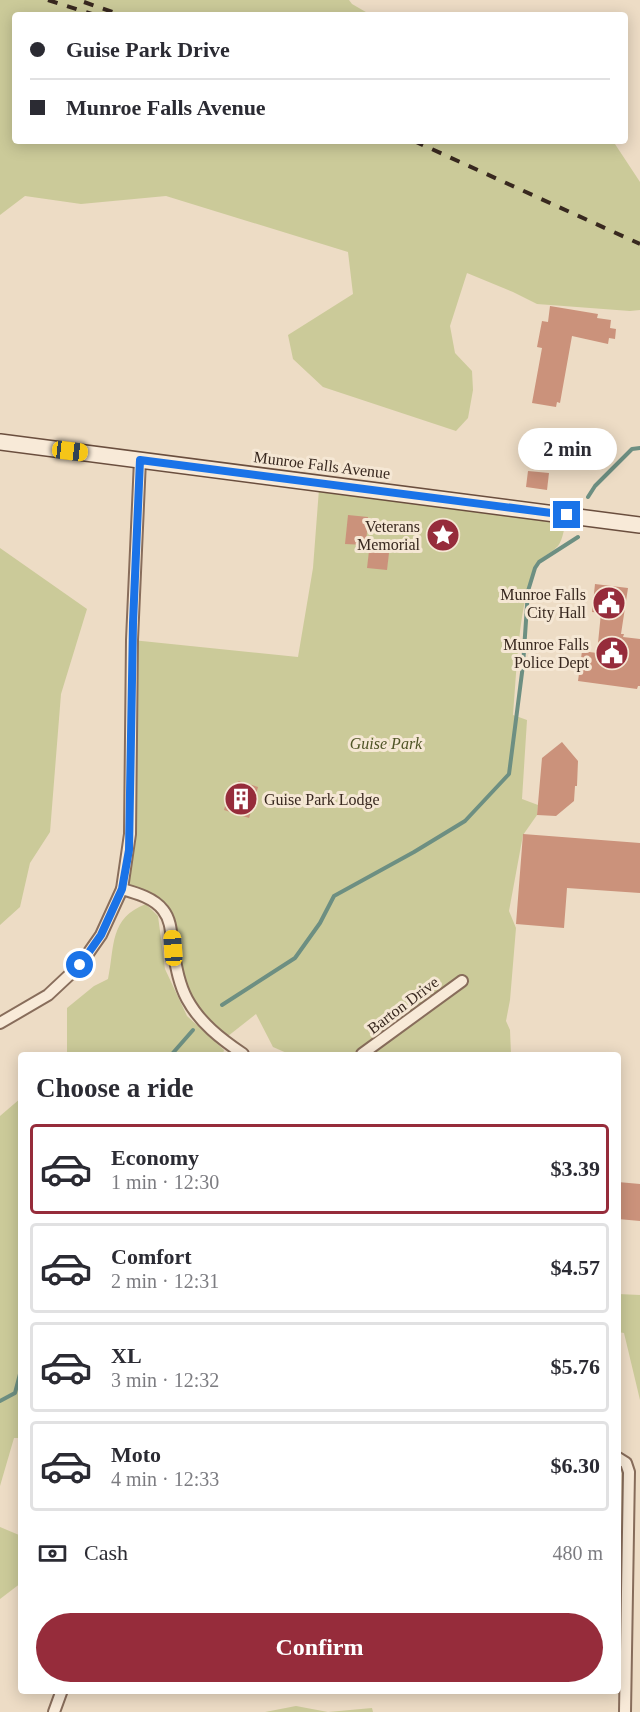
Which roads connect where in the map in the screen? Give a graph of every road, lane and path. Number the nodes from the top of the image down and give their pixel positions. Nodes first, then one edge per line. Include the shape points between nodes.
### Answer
1 (0, 442) edge
2 (140, 460) junction
3 (640, 525) edge
4 (122, 889) junction
5 (462, 981) dead end
6 (0, 1023) edge
7 (240, 1052) edge
8 (365, 1052) edge
9 (621, 1460) edge
10 (627, 1634) junction
11 (640, 1634) edge
12 (61, 1694) edge
13 (54, 1712) edge
14 (625, 1712) edge

1 - 2 street, Munroe Falls Avenue
2 - 3 street, Munroe Falls Avenue
2 - 4 street via 132,640 130,834
4 - 6 street via 101,935 80,965 48,995
4 - 7 street via 148,898 164,911 171,927 179,978 188,999 212,1031
5 - 8 street, Barton Drive
9 - 10 street via 629,1472
10 - 11 street
10 - 14 street
12 - 13 street

